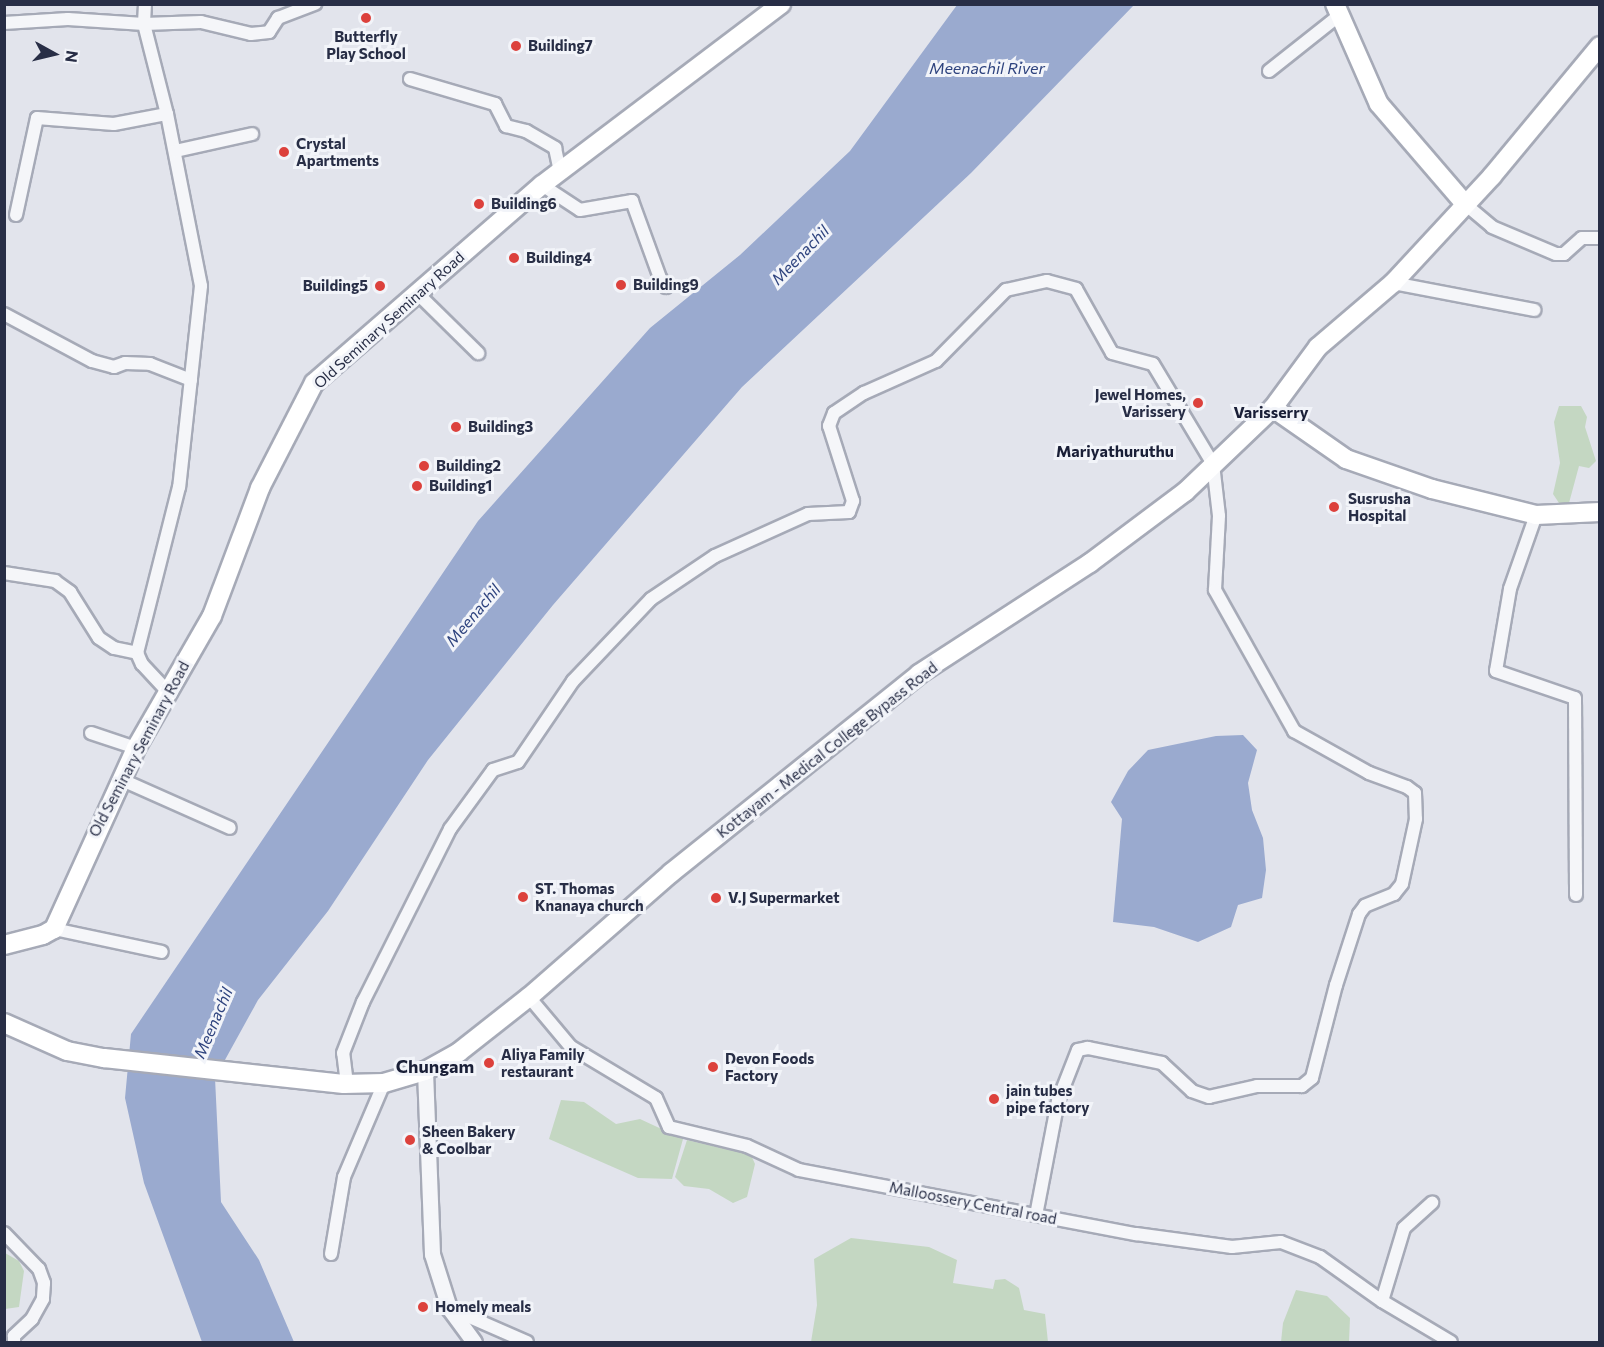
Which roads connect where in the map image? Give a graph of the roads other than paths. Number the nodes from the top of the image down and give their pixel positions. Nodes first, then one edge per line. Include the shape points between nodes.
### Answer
1 (145, 4) edge
2 (315, 4) edge
3 (781, 4) edge
4 (1338, 7) edge
5 (4, 23) edge
6 (144, 24) junction
7 (1599, 46) edge
8 (1269, 71) dead end
9 (410, 79) dead end
10 (167, 114) junction
11 (252, 134) dead end
12 (175, 151) junction
13 (560, 172) junction
14 (542, 185) junction
15 (1465, 204) junction
16 (16, 214) dead end
17 (1599, 238) edge
18 (1392, 283) junction
19 (666, 287) dead end
20 (417, 293) junction
21 (1534, 310) dead end
22 (4, 314) edge
23 (478, 353) dead end
24 (191, 380) junction
25 (1273, 408) junction
26 (1213, 464) junction
27 (1599, 512) edge
28 (1536, 515) junction
29 (4, 573) edge
30 (137, 653) junction
31 (166, 690) junction
32 (91, 733) dead end
33 (136, 748) junction
34 (120, 779) junction
35 (230, 828) dead end
36 (1576, 895) dead end
37 (54, 928) junction
38 (4, 945) edge
39 (162, 951) dead end
40 (529, 997) junction
41 (4, 1023) edge
42 (425, 1071) junction
43 (384, 1083) junction
44 (346, 1084) junction
45 (1432, 1203) dead end
46 (1036, 1215) junction
47 (4, 1233) edge
48 (331, 1254) dead end
49 (1382, 1301) junction
50 (449, 1308) junction
51 (14, 1342) edge
52 (474, 1342) edge
53 (527, 1342) edge
54 (1451, 1342) edge

1 - 6 street
2 - 6 street via 278,18 269,32 201,22
3 - 13 main road, Old Seminary Seminary Road
4 - 8 street
4 - 15 main road via 1379,104
5 - 6 street via 68,19
6 - 10 street
7 - 15 main road, Kottayam - Medical College Bypass Road via 1571,85
9 - 13 street via 495,104 506,126 526,131 555,147
10 - 12 street
10 - 16 street via 114,124 36,118
11 - 12 street
12 - 24 street via 201,286
13 - 14 main road, Old Seminary Seminary Road
14 - 19 street via 580,210 632,201
14 - 20 main road, Old Seminary Seminary Road
15 - 17 street via 1492,227 1556,254 1564,254 1582,238
15 - 18 main road, Kottayam - Medical College Bypass Road
18 - 21 street
18 - 25 main road, Kottayam - Medical College Bypass Road via 1318,347
20 - 23 street
20 - 31 main road, Old Seminary Seminary Road via 314,383 260,488 212,616
22 - 24 street via 92,361 114,367 125,363 150,364
24 - 30 street via 179,487
25 - 26 main road, Kottayam - Medical College Bypass Road
25 - 28 main road via 1346,459 1432,489
26 - 40 main road, Kottayam - Medical College Bypass Road via 1185,492 1090,563 919,674 671,873
26 - 44 street via 1153,364 1112,353 1076,289 1047,281 1006,290 936,361 864,393 834,413 829,426 853,501 849,512 808,514 715,556 651,599 573,681 519,762 493,770 450,829 363,1002 343,1053
26 - 46 street via 1219,516 1215,590 1294,731 1416,793 1411,855 1402,884 1394,894 1365,906 1359,914 1312,1078 1302,1086 1257,1086 1209,1097 1192,1091 1162,1063 1088,1048 1078,1050 1058,1101
27 - 28 main road
28 - 36 street via 1510,589 1496,671 1575,698
29 - 30 street via 55,581 70,592 99,638 114,648
30 - 31 street
31 - 33 main road, Old Seminary Seminary Road
32 - 33 street
33 - 34 main road, Old Seminary Seminary Road
34 - 35 street
34 - 37 main road, Old Seminary Seminary Road
37 - 38 main road via 43,935
37 - 39 street
40 - 42 main road, Kottayam - Medical College Bypass Road via 459,1052
40 - 46 street, Malloossery Central road via 571,1047 656,1098 669,1127 747,1146 800,1170
41 - 44 main road, Kottayam - Medical College Bypass Road via 67,1051 105,1058
42 - 43 main road, Kottayam - Medical College Bypass Road
42 - 50 street via 432,1254
43 - 44 main road, Kottayam - Medical College Bypass Road
43 - 48 street via 344,1177
45 - 49 street via 1404,1228
46 - 49 street, Malloossery Central road via 1232,1247 1281,1242 1320,1257
47 - 51 street via 39,1269 44,1283 43,1299 32,1319 14,1336
49 - 54 street, Malloossery Central road
50 - 52 street
50 - 53 street

